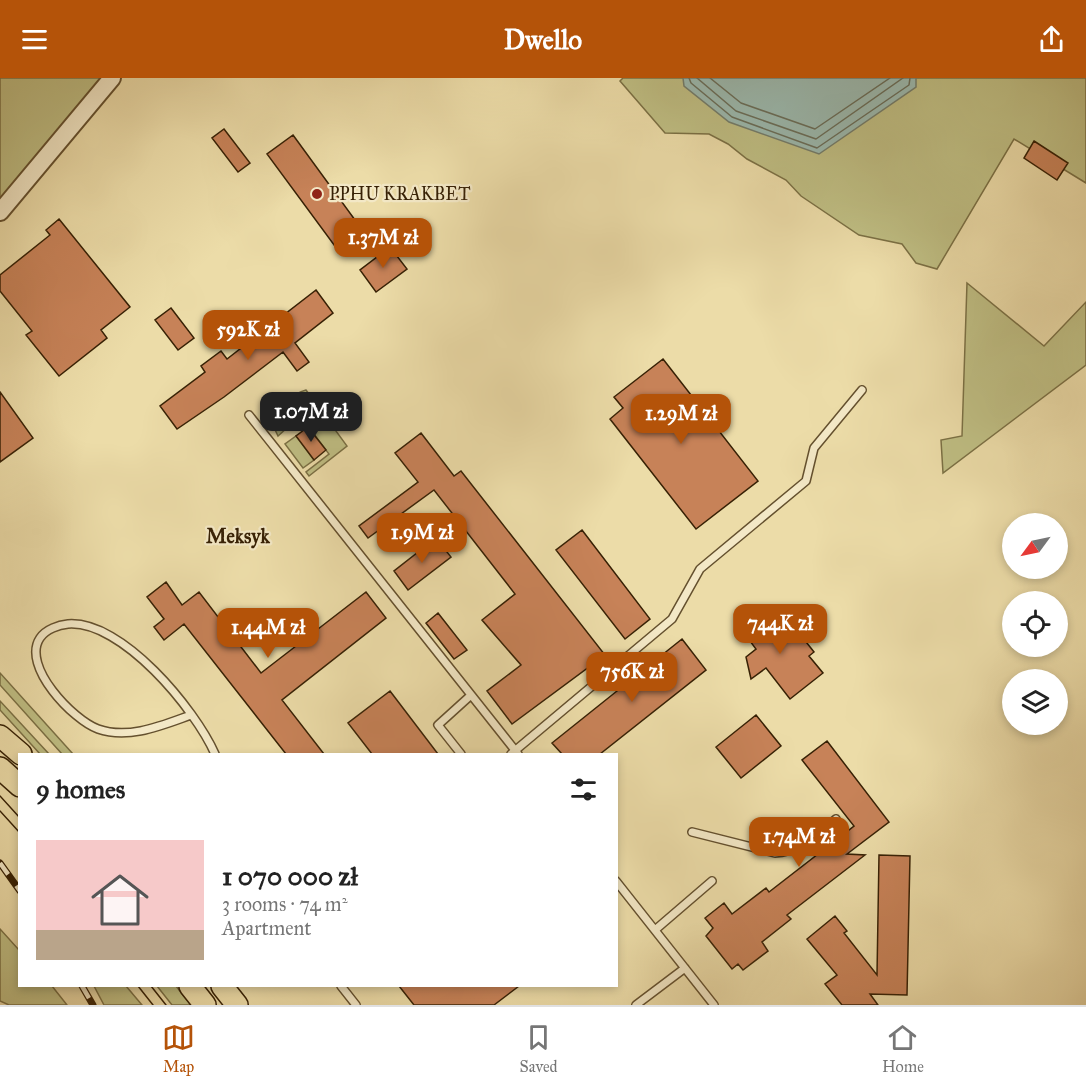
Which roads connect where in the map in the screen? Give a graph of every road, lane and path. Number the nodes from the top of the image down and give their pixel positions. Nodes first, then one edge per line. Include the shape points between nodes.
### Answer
1 (112, 78) edge
2 (0, 212) edge
3 (862, 390) dead end
4 (249, 415) dead end
5 (470, 696) junction
6 (191, 715) junction
7 (0, 736) edge
8 (20, 753) edge
9 (214, 753) edge
10 (460, 753) edge
11 (515, 753) edge
12 (0, 768) edge
13 (18, 784) edge
14 (836, 819) dead end
15 (692, 832) dead end
16 (712, 881) dead end
17 (618, 884) edge
18 (655, 930) junction
19 (685, 968) junction
20 (191, 987) edge
21 (342, 987) edge
22 (205, 1005) edge
23 (356, 1005) edge
24 (636, 1005) edge
25 (714, 1005) edge

1 - 2 street
3 - 11 lane via 814,448 806,481 700,569 672,619
4 - 5 lane
5 - 10 lane via 438,725
5 - 11 lane
6 - 6 lane via 167,683 139,656 107,634 80,623 58,625 40,637 35,654 40,671 73,713 98,729 132,732
6 - 9 lane
7 - 8 main road
12 - 13 main road
14 - 15 lane via 798,849 788,852 775,853
16 - 18 lane
17 - 18 lane
18 - 19 lane
19 - 24 lane
19 - 25 lane
20 - 22 main road
21 - 23 lane

